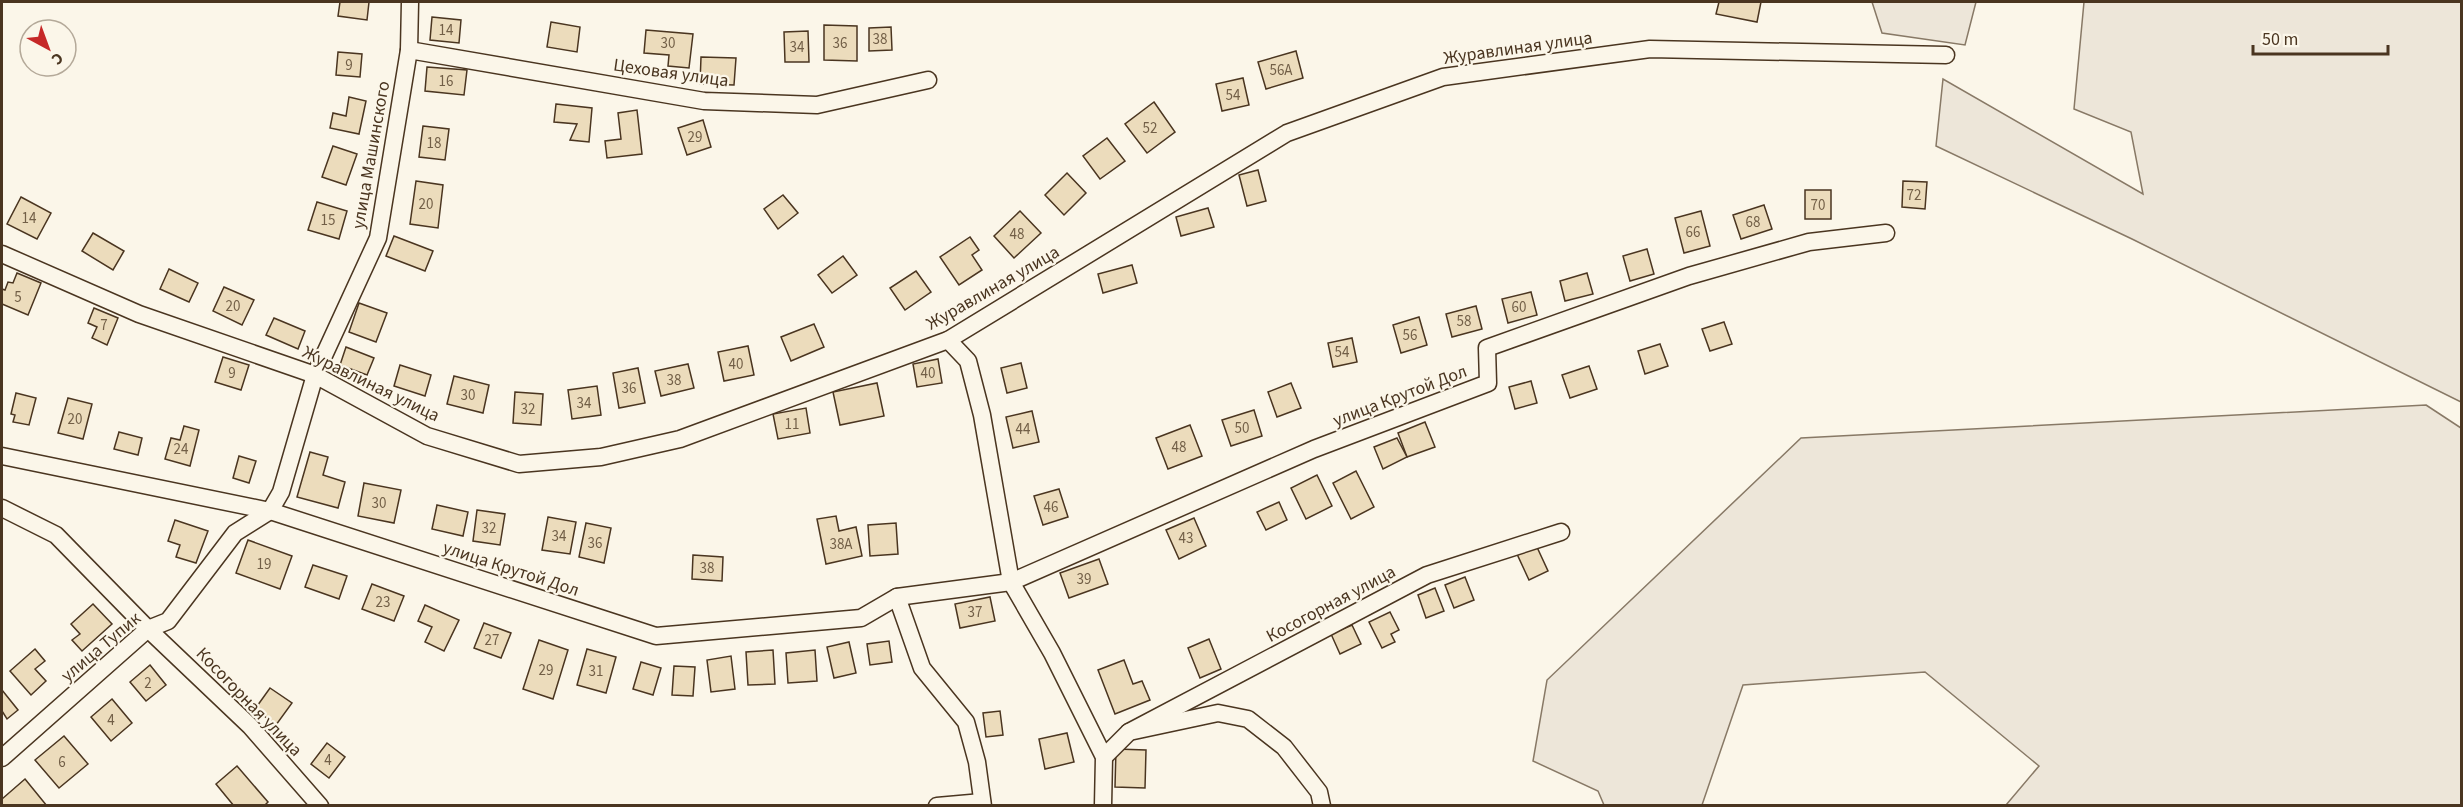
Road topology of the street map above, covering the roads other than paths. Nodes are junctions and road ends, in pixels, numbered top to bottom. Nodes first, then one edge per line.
1 (410, 2) edge
2 (409, 50) junction
3 (1946, 55) dead end
4 (928, 80) dead end
5 (1886, 232) dead end
6 (2, 254) edge
7 (948, 340) junction
8 (315, 375) junction
9 (2, 456) edge
10 (2, 508) edge
11 (270, 511) junction
12 (1561, 532) dead end
13 (1011, 582) junction
14 (897, 597) junction
15 (148, 629) junction
16 (1129, 732) junction
17 (1104, 757) junction
18 (2, 758) edge
19 (982, 804) edge
20 (320, 806) edge
21 (937, 806) edge
22 (1103, 806) edge
23 (1322, 806) edge

1 - 2 street, улица Машинского
2 - 4 street, Цеховая улица
2 - 8 street, улица Машинского
3 - 7 street, Журавлиная улица
5 - 13 street, улица Крутой Дол
6 - 8 street, Журавлиная улица
7 - 8 street, Журавлиная улица
7 - 13 street
8 - 11 street, улица Машинского
9 - 11 street, улица Крутой Дол
10 - 15 street, Косогорная улица
11 - 14 street, улица Крутой Дол
11 - 15 street, улица Тупик
12 - 16 street, Косогорная улица
13 - 14 street, улица Крутой Дол
13 - 17 street
14 - 19 street
15 - 18 street, улица Тупик
15 - 20 street, Косогорная улица
16 - 17 street, Косогорная улица
16 - 23 street
17 - 22 street
19 - 21 street

